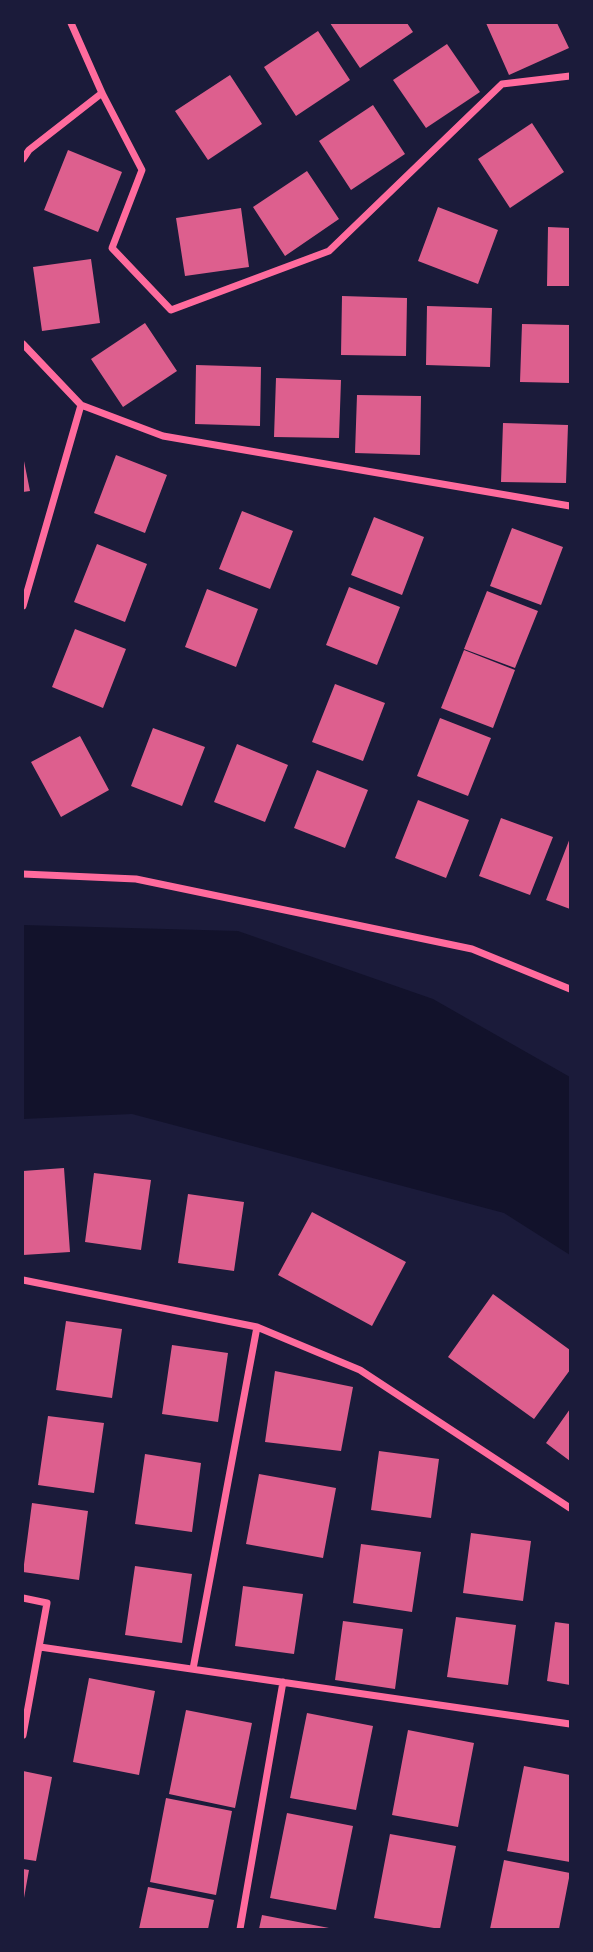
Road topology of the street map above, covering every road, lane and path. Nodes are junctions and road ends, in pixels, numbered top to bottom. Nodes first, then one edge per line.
1 (71, 23) edge
2 (570, 76) edge
3 (102, 93) junction
4 (23, 159) edge
5 (23, 344) edge
6 (81, 405) junction
7 (570, 506) edge
8 (23, 607) edge
9 (23, 874) edge
10 (570, 989) edge
11 (23, 1280) edge
12 (23, 1290) edge
13 (257, 1327) junction
14 (570, 1508) edge
15 (23, 1598) edge
16 (40, 1647) junction
17 (193, 1669) junction
18 (283, 1682) junction
19 (570, 1724) edge
20 (23, 1735) edge
21 (240, 1929) edge

1 - 3 street
2 - 3 street
3 - 4 street
5 - 6 street
6 - 7 street
6 - 8 street
9 - 10 street
11 - 12 street
11 - 13 street
13 - 14 street
13 - 17 street
15 - 16 street
16 - 17 street
16 - 20 street
17 - 18 street
18 - 19 street
18 - 21 street

